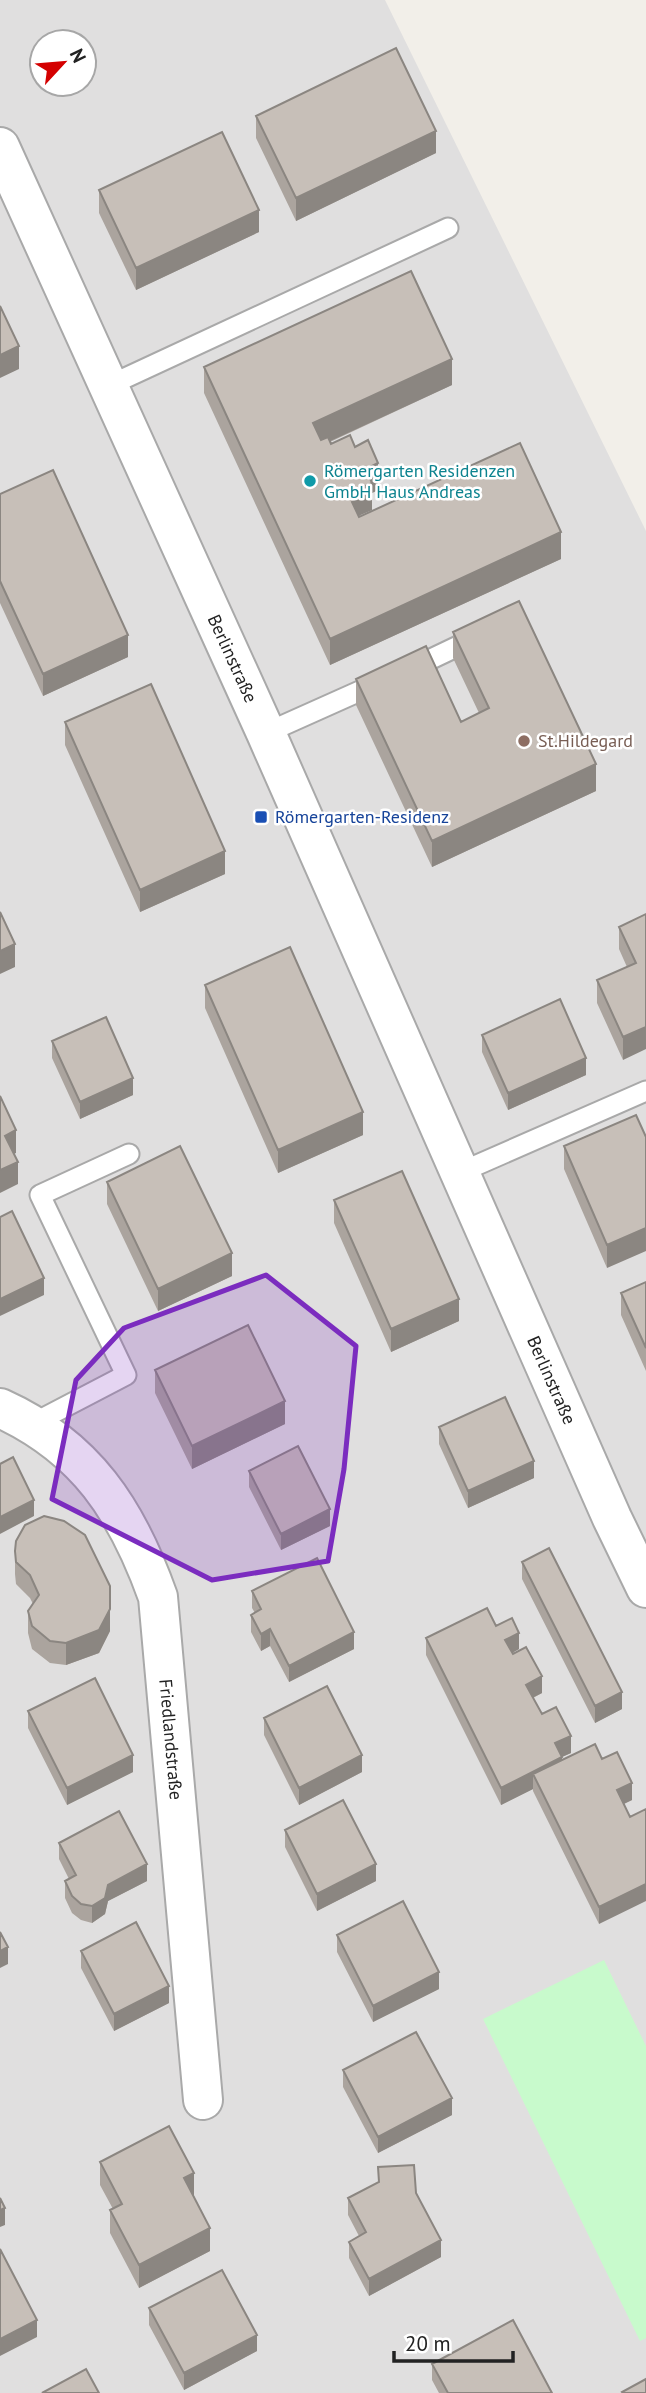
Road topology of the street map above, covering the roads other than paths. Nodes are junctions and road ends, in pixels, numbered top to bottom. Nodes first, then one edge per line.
1 (0, 147) edge
2 (448, 228) dead end
3 (108, 386) junction
4 (489, 632) edge
5 (266, 733) junction
6 (646, 1091) edge
7 (128, 1154) dead end
8 (461, 1172) junction
9 (17, 1416) edge
10 (646, 1588) edge
11 (203, 2100) dead end

1 - 3 street, Berlinstraße
2 - 3 lane
3 - 5 street, Berlinstraße
4 - 5 lane
5 - 8 street, Berlinstraße
6 - 8 lane
7 - 9 lane, Friedlandstraße
8 - 10 street, Berlinstraße
9 - 11 street, Friedlandstraße

